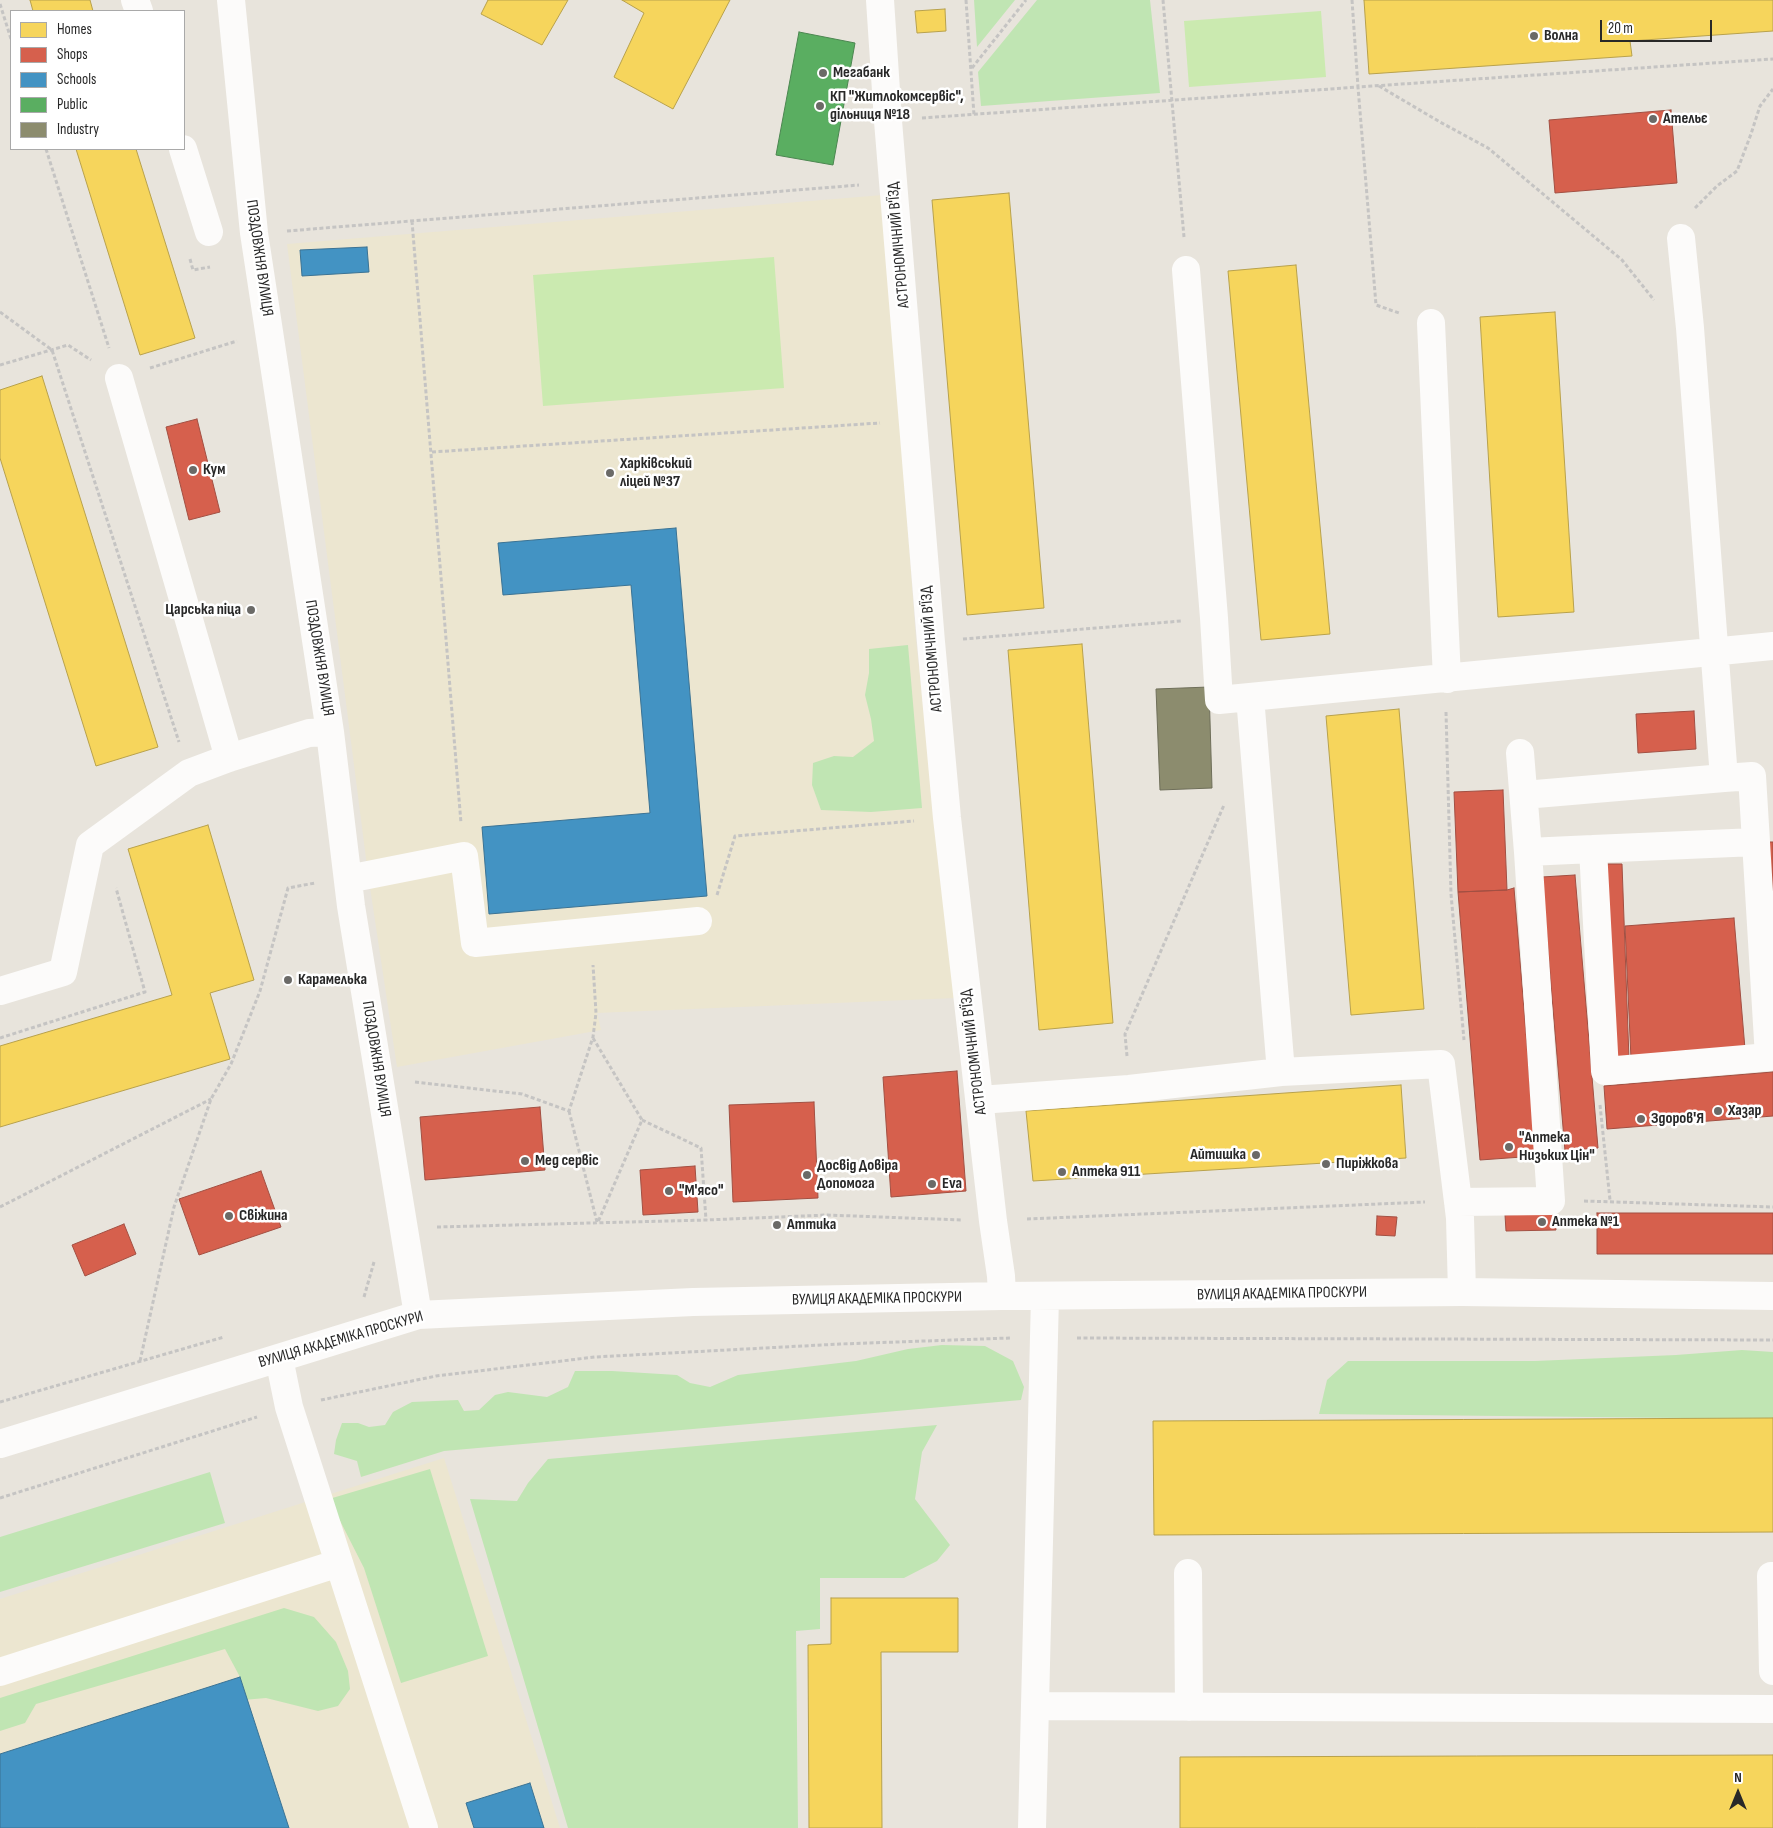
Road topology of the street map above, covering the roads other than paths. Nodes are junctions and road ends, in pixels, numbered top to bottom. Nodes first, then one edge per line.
1 (231, 0) edge
2 (880, 0) edge
3 (183, 150) edge
4 (209, 232) dead end
5 (1681, 238) road end
6 (1186, 270) road end
7 (1431, 323) road end
8 (119, 378) road end
9 (1773, 646) edge
10 (1714, 652) junction
11 (1447, 679) junction
12 (1250, 697) junction
13 (330, 732) junction
14 (1520, 753) dead end
15 (229, 758) junction
16 (1724, 778) junction
17 (1524, 795) junction
18 (1756, 842) junction
19 (1593, 848) junction
20 (1528, 852) junction
21 (348, 879) junction
22 (698, 921) road end
23 (0, 991) edge
24 (1281, 1072) junction
25 (980, 1100) junction
26 (1458, 1202) junction
27 (1462, 1292) junction
28 (1002, 1296) junction
29 (1045, 1296) junction
30 (1773, 1296) edge
31 (418, 1315) junction
32 (279, 1358) junction
33 (0, 1444) edge
34 (339, 1563) junction
35 (1188, 1573) dead end
36 (1771, 1576) dead end
37 (0, 1672) edge
38 (1773, 1672) edge
39 (1035, 1706) junction
40 (1190, 1707) junction
41 (1773, 1709) edge
42 (424, 1828) edge
43 (1032, 1828) edge

1 - 13 street, ПОЗДОВЖНЯ ВУЛИЦЯ
2 - 25 street, АСТРОНОМІЧНИЙ В'ЇЗД
3 - 4 street
5 - 10 street
6 - 12 street
7 - 11 street
8 - 15 street
9 - 10 street
10 - 11 street
10 - 16 street
11 - 12 street
12 - 24 street
13 - 15 street
13 - 21 street, ПОЗДОВЖНЯ ВУЛИЦЯ
14 - 17 street
15 - 23 street
16 - 17 street
16 - 18 street
17 - 20 street
18 - 19 street
18 - 19 street
19 - 20 street
20 - 26 street
21 - 22 street
21 - 31 street, ПОЗДОВЖНЯ ВУЛИЦЯ
24 - 25 street
24 - 26 street
25 - 28 street, АСТРОНОМІЧНИЙ В'ЇЗД
26 - 27 street
27 - 29 street, ВУЛИЦЯ АКАДЕМІКА ПРОСКУРИ
27 - 30 street, ВУЛИЦЯ АКАДЕМІКА ПРОСКУРИ
28 - 29 street, ВУЛИЦЯ АКАДЕМІКА ПРОСКУРИ
28 - 31 street, ВУЛИЦЯ АКАДЕМІКА ПРОСКУРИ
29 - 39 street
31 - 32 street, ВУЛИЦЯ АКАДЕМІКА ПРОСКУРИ
32 - 33 street, ВУЛИЦЯ АКАДЕМІКА ПРОСКУРИ
32 - 34 street
34 - 37 street
34 - 42 street
35 - 40 street
36 - 38 street
39 - 40 street
39 - 43 street
40 - 41 street

